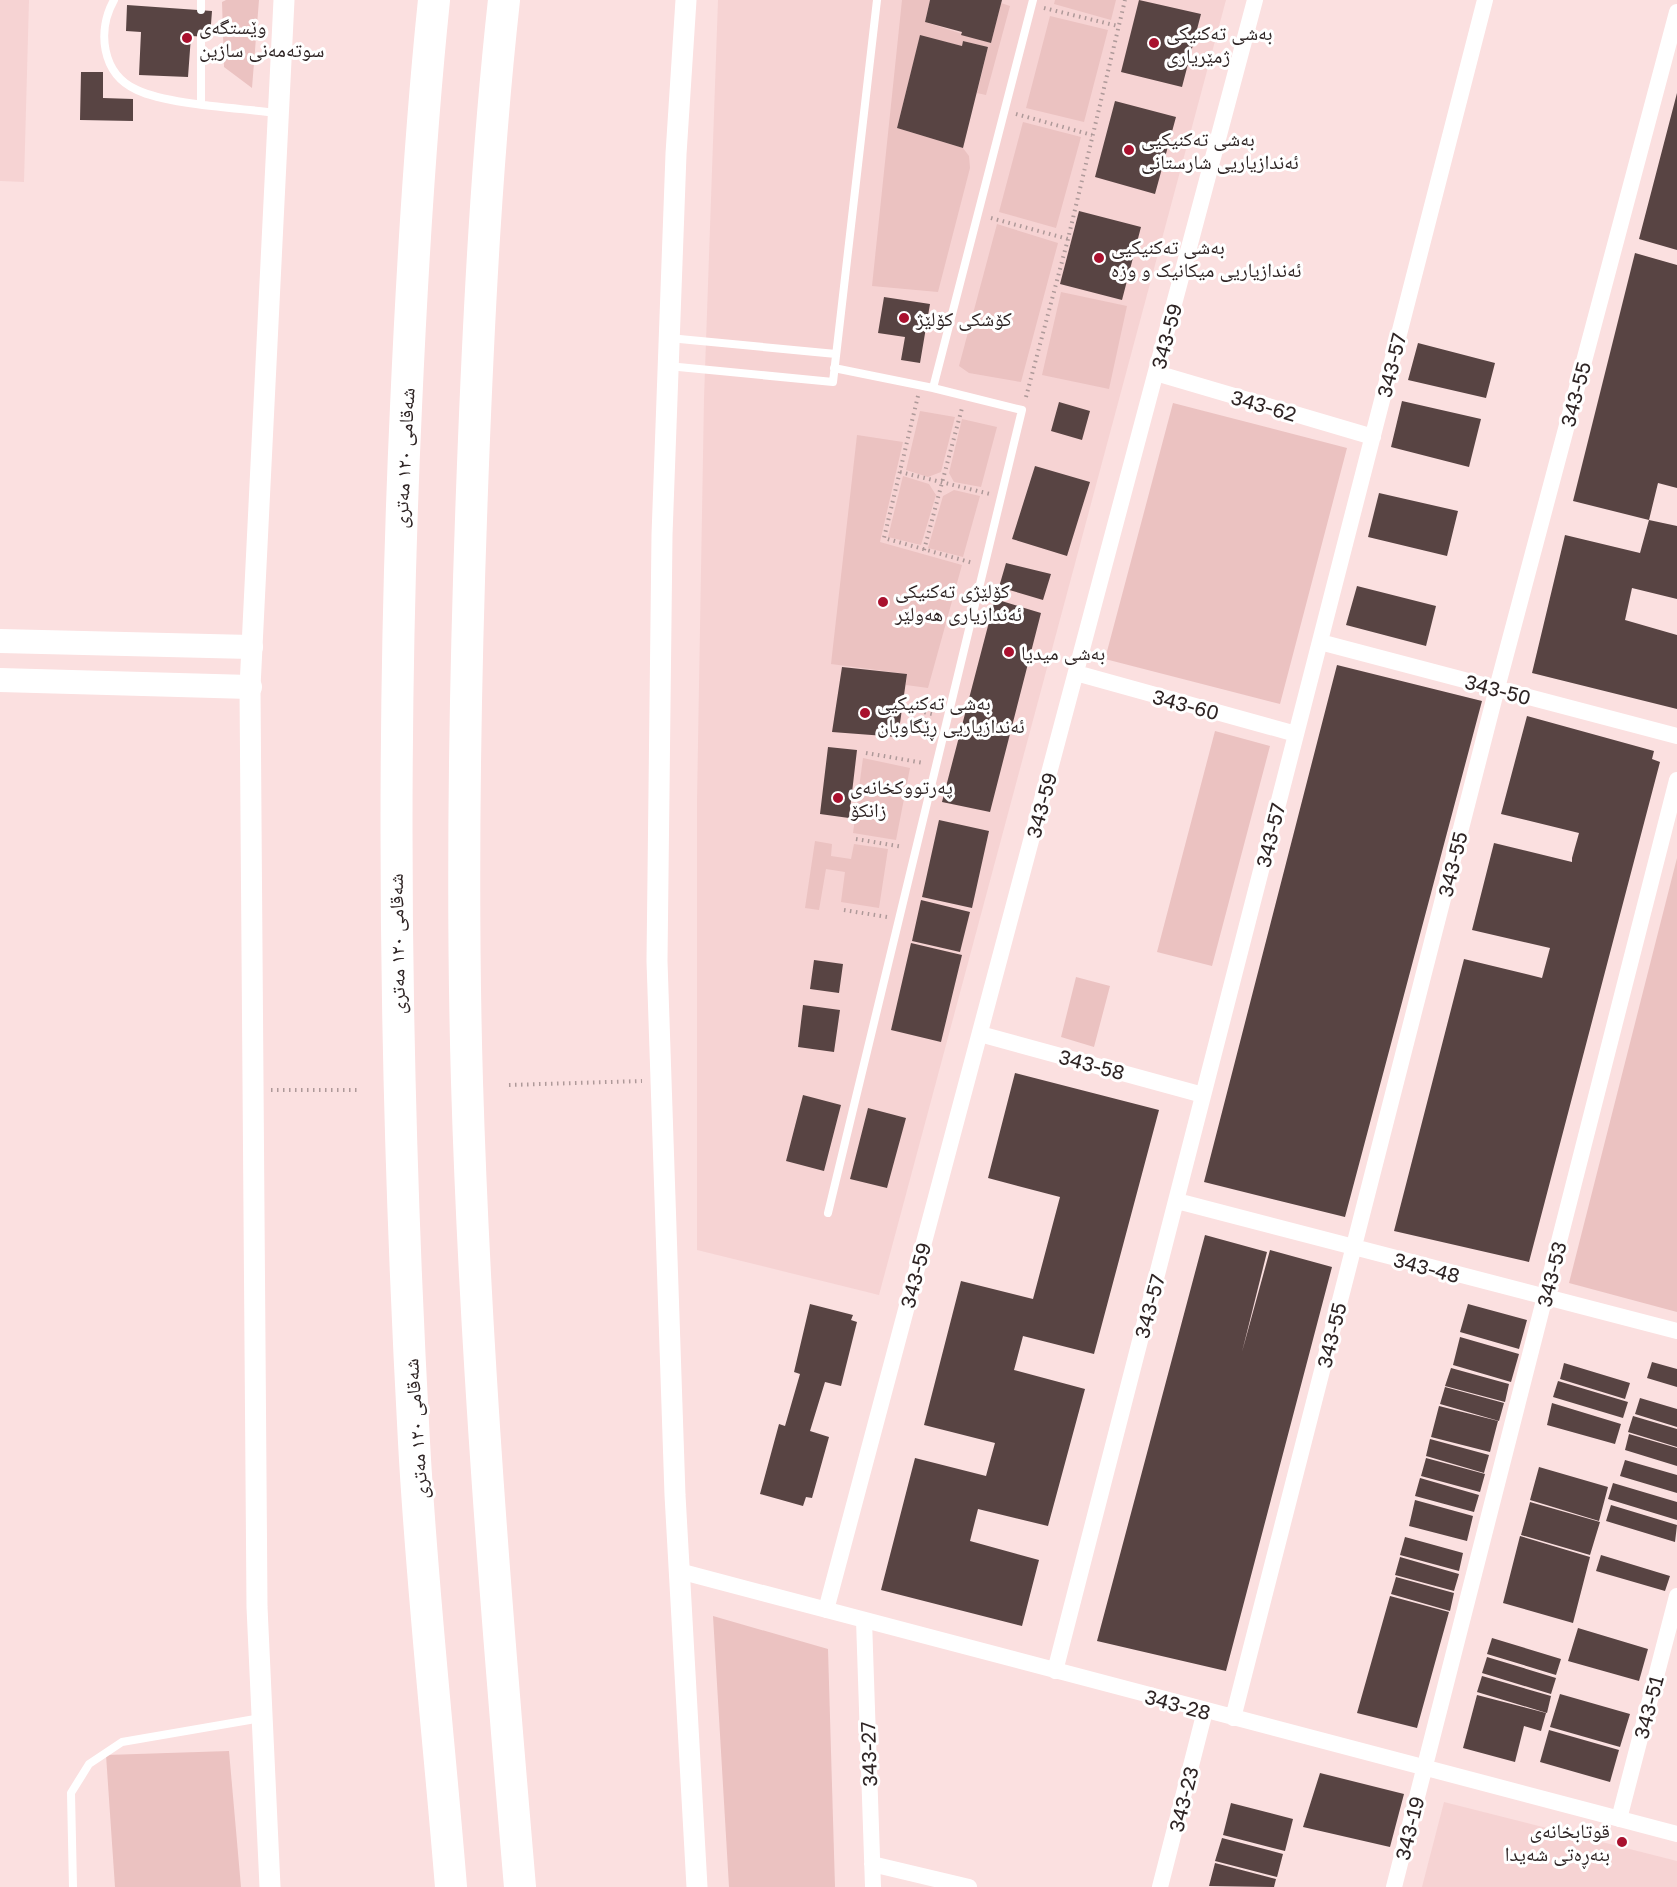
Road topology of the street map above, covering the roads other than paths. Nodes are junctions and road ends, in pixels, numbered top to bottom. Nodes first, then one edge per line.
1 (114, 0) edge
2 (201, 0) edge
3 (284, 0) edge
4 (435, 0) edge
5 (504, 0) edge
6 (686, 0) edge
7 (877, 0) edge
8 (1255, 0) edge
9 (1485, 0) edge
10 (1032, 3) edge
11 (201, 10) dead end
12 (1677, 12) edge
13 (201, 36) dead end
14 (201, 103) junction
15 (278, 113) junction
16 (669, 338) junction
17 (836, 354) junction
18 (668, 366) junction
19 (834, 368) junction
20 (1156, 373) junction
21 (933, 388) junction
22 (1373, 437) junction
23 (0, 641) edge
24 (1320, 642) junction
25 (251, 647) junction
26 (1076, 673) junction
27 (0, 680) edge
28 (250, 687) junction
29 (1497, 688) junction
30 (1296, 734) junction
31 (1677, 736) edge
32 (1677, 780) edge
33 (980, 1034) junction
34 (1203, 1095) junction
35 (1177, 1201) junction
36 (828, 1213) dead end
37 (1354, 1248) junction
38 (1545, 1299) junction
39 (1677, 1331) edge
40 (679, 1571) junction
41 (1677, 1596) edge
42 (826, 1610) junction
43 (864, 1620) junction
44 (1055, 1671) junction
45 (1205, 1711) junction
46 (262, 1718) junction
47 (1233, 1718) junction
48 (1423, 1768) junction
49 (1619, 1819) junction
50 (1677, 1834) edge
51 (872, 1864) junction
52 (73, 1887) edge
53 (270, 1887) edge
54 (451, 1887) edge
55 (520, 1887) edge
56 (697, 1887) edge
57 (873, 1887) edge
58 (969, 1887) edge
59 (1160, 1887) edge
60 (1394, 1887) edge

1 - 14 lane
2 - 11 lane
3 - 15 street
4 - 54 highway, شەقامی ١٢٠ مەتری
5 - 55 highway
6 - 16 street
7 - 17 lane
8 - 20 street, 343-59
9 - 22 street, 343-57
10 - 21 lane
12 - 29 street, 343-55
13 - 14 lane
14 - 15 lane
15 - 25 street
16 - 17 lane
16 - 18 street
17 - 19 lane
18 - 19 lane
18 - 40 street
19 - 21 lane
20 - 22 street, 343-62
20 - 26 street, 343-59
21 - 36 lane
22 - 24 street, 343-57
23 - 25 main road
24 - 29 street, 343-50
24 - 30 street, 343-57
25 - 28 street
26 - 30 street, 343-60
26 - 33 street, 343-59
27 - 28 main road
28 - 46 street
29 - 31 street, 343-50
29 - 37 street, 343-55
30 - 34 street, 343-57
32 - 38 street, 343-53
33 - 34 street, 343-58
33 - 42 street, 343-59
34 - 35 street, 343-57
35 - 37 street, 343-48
35 - 44 street, 343-57
37 - 38 street, 343-48
37 - 47 street, 343-55
38 - 39 street, 343-48
38 - 48 street, 343-53
40 - 42 street, 343-28
40 - 56 street
41 - 49 street, 343-51
42 - 43 street, 343-28
43 - 44 street, 343-28
43 - 51 street, 343-27
44 - 45 street, 343-28
45 - 47 street, 343-28
45 - 59 street, 343-23
46 - 52 lane
46 - 53 street
47 - 48 street, 343-28
48 - 49 street, 343-28
48 - 60 street, 343-19
49 - 50 street, 343-28
51 - 57 street, 343-27
51 - 58 street

